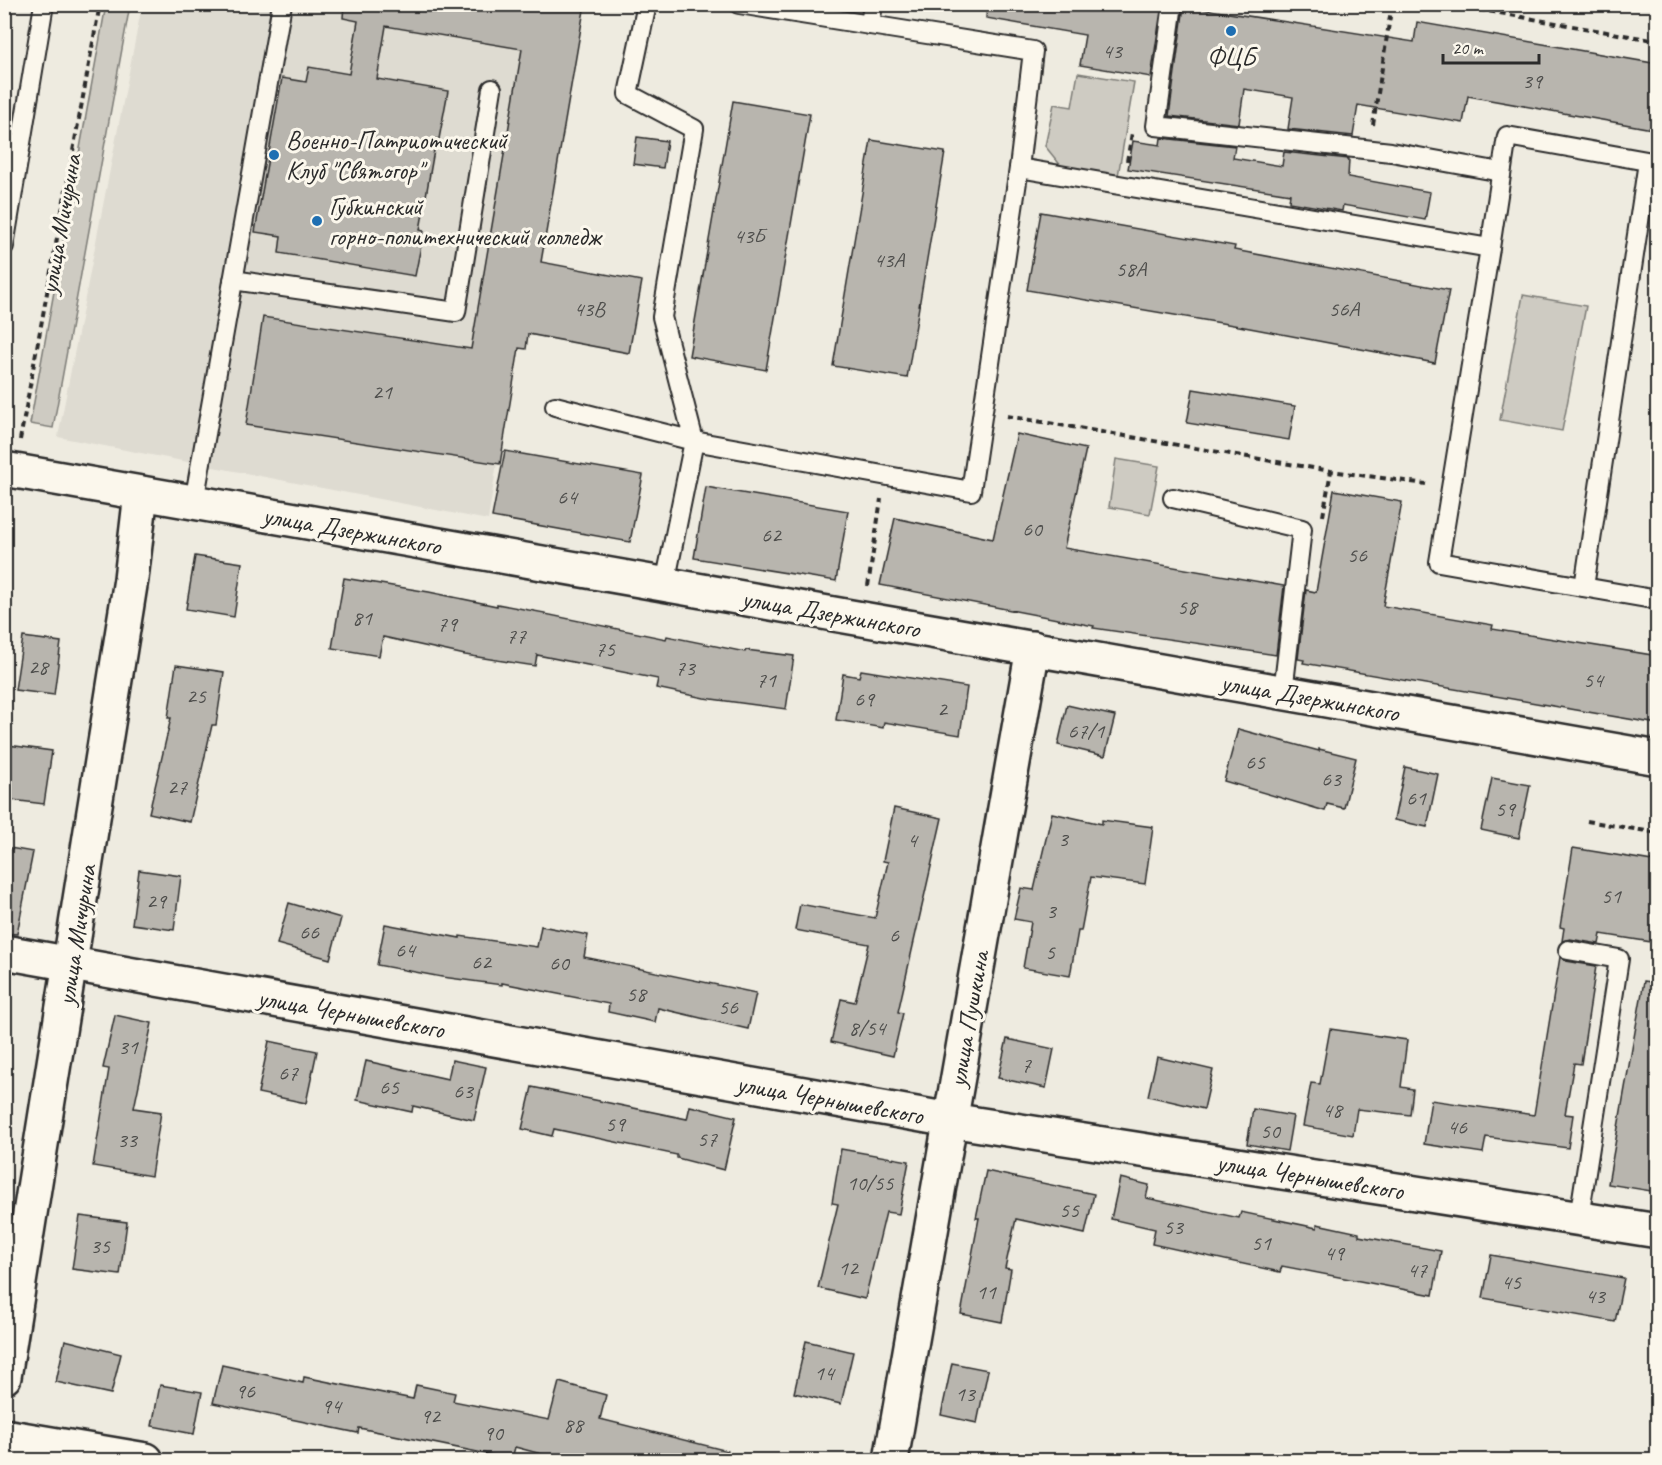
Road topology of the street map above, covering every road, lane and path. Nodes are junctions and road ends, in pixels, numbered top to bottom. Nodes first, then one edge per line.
1 (44, 4) edge
2 (100, 4) edge
3 (282, 4) edge
4 (647, 4) edge
5 (739, 4) edge
6 (873, 4) edge
7 (1173, 4) edge
8 (1392, 4) edge
9 (1448, 4) edge
10 (870, 25) junction
11 (1658, 41) edge
12 (492, 89) dead end
13 (1372, 129) dead end
14 (1653, 162) edge
15 (1019, 168) junction
16 (1501, 172) junction
17 (4, 246) edge
18 (1490, 248) junction
19 (233, 280) junction
20 (555, 406) dead end
21 (1003, 415) dead end
22 (694, 441) junction
23 (12, 456) edge
24 (1331, 471) junction
25 (1451, 488) junction
26 (882, 492) dead end
27 (141, 493) junction
28 (1173, 498) dead end
29 (194, 502) junction
30 (1323, 518) dead end
31 (665, 584) junction
32 (1584, 587) junction
33 (867, 594) dead end
34 (1658, 600) edge
35 (1033, 648) junction
36 (1283, 692) junction
37 (1658, 758) edge
38 (1587, 821) dead end
39 (1658, 833) edge
40 (1568, 950) dead end
41 (4, 952) edge
42 (72, 963) junction
43 (950, 1120) junction
44 (1579, 1218) junction
45 (1658, 1231) edge
46 (4, 1377) edge
47 (4, 1436) edge
48 (146, 1461) edge
49 (891, 1461) edge

1 - 17 lane
2 - 23 path, улица Мичурина
3 - 19 lane
4 - 22 lane
5 - 10 lane
6 - 10 lane
7 - 16 lane
8 - 13 path
9 - 11 path
10 - 15 lane
12 - 19 lane
14 - 16 lane
14 - 32 lane
15 - 18 lane
15 - 22 lane
16 - 18 lane
18 - 25 lane
19 - 29 lane
20 - 22 lane
21 - 24 path
22 - 31 lane
23 - 27 street, улица Дзержинского
24 - 25 path
24 - 30 path
25 - 32 lane
26 - 33 path
27 - 29 street, улица Дзержинского
27 - 42 street, улица Мичурина
28 - 36 lane
29 - 31 street, улица Дзержинского
31 - 35 street, улица Дзержинского
32 - 34 lane
35 - 36 street, улица Дзержинского
35 - 43 street, улица Пушкина
36 - 37 street, улица Дзержинского
38 - 39 path
40 - 44 lane
41 - 42 street, улица Чернышевского
42 - 43 street, улица Чернышевского
42 - 46 street, улица Мичурина
43 - 44 street, улица Чернышевского
43 - 49 street, улица Пушкина
44 - 45 street, улица Чернышевского
47 - 48 street

